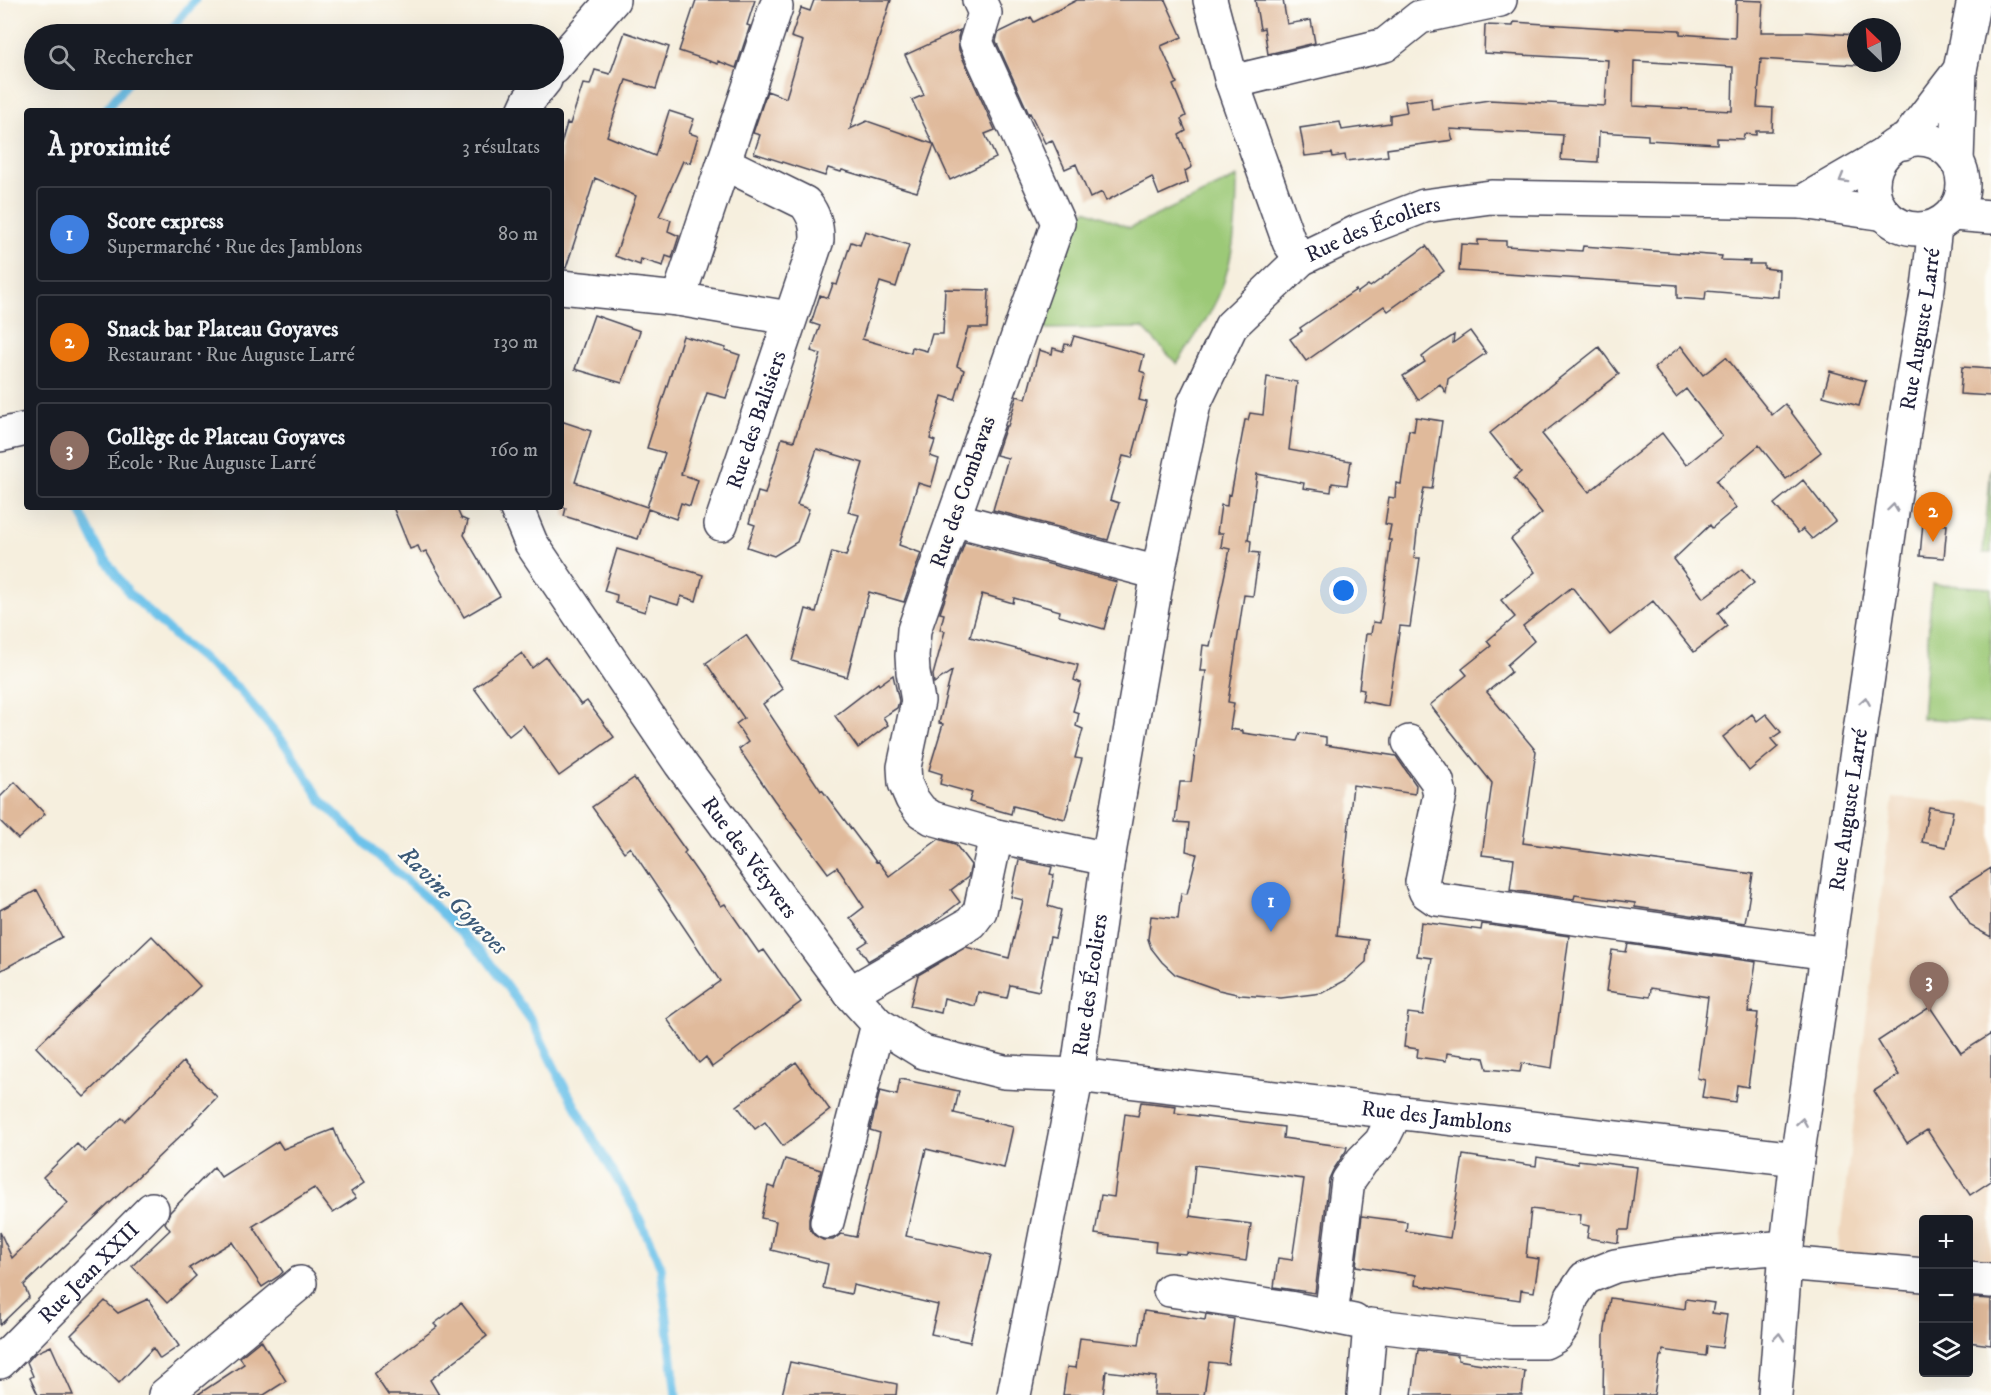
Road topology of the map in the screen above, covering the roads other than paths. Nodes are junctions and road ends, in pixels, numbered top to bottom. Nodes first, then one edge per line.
1 (613, 0) edge
2 (979, 0) edge
3 (1210, 0) edge
4 (1500, 0) edge
5 (1974, 0) edge
6 (776, 7) dead end
7 (564, 56) edge
8 (1960, 70) junction
9 (1232, 82) junction
10 (537, 90) edge
11 (525, 108) edge
12 (1894, 149) junction
13 (724, 163) junction
14 (1960, 170) junction
15 (1991, 197) edge
16 (1803, 202) junction
17 (1885, 214) junction
18 (1991, 217) edge
19 (1944, 220) junction
20 (1301, 259) junction
21 (564, 287) edge
22 (678, 299) junction
23 (789, 318) junction
24 (24, 430) edge
25 (0, 435) edge
26 (517, 510) edge
27 (953, 519) junction
28 (722, 524) dead end
29 (1158, 573) junction
30 (1409, 742) dead end
31 (996, 836) junction
32 (1108, 859) junction
33 (1828, 952) junction
34 (850, 993) junction
35 (878, 1024) junction
36 (1077, 1076) junction
37 (1396, 1112) junction
38 (1797, 1159) junction
39 (152, 1209) dead end
40 (826, 1222) dead end
41 (1786, 1255) junction
42 (1919, 1274) edge
43 (1973, 1279) edge
44 (1991, 1281) edge
45 (300, 1283) dead end
46 (1170, 1290) dead end
47 (1331, 1316) junction
48 (1370, 1325) junction
49 (0, 1362) edge
50 (165, 1395) edge
51 (1014, 1395) edge
52 (1364, 1395) edge
53 (1775, 1395) edge

1 - 7 street
2 - 27 street, Rue des Combavas
3 - 9 street
4 - 9 street
5 - 8 street
6 - 13 street
8 - 12 street
8 - 14 street
9 - 20 street
10 - 11 street
12 - 14 street
12 -> 16 street
12 - 17 street
13 - 22 street
13 - 23 street, Rue des Balisiers
14 - 15 street
14 - 19 street
16 - 17 street, Rue des Écoliers
16 - 20 street, Rue des Écoliers
17 - 19 street
18 - 19 street
33 -> 19 street, Rue Auguste Larré
20 - 29 street, Rue des Écoliers
21 - 22 street
22 - 23 street
23 - 28 street, Rue des Balisiers
24 - 25 street
26 - 34 street, Rue des Vétyvers
27 - 29 street
27 - 31 street, Rue des Combavas
29 - 32 street, Rue des Écoliers
30 - 33 street
31 - 32 street, Rue des Combavas
31 - 34 street
32 - 36 street, Rue des Écoliers
38 -> 33 street, Rue Auguste Larré
34 - 35 street, Rue des Vétyvers
35 - 36 street, Rue des Vétyvers
35 - 40 street
36 - 37 street, Rue des Jamblons
36 - 51 street, Rue des Écoliers
37 - 38 street, Rue des Jamblons
37 - 47 street
38 - 41 street, Rue Auguste Larré
39 - 49 street, Rue Jean XXII
41 - 42 street
41 - 48 street
53 -> 41 street, Rue Auguste Larré
43 - 44 street
45 - 50 street
46 - 47 street
47 - 48 street
48 - 52 street

